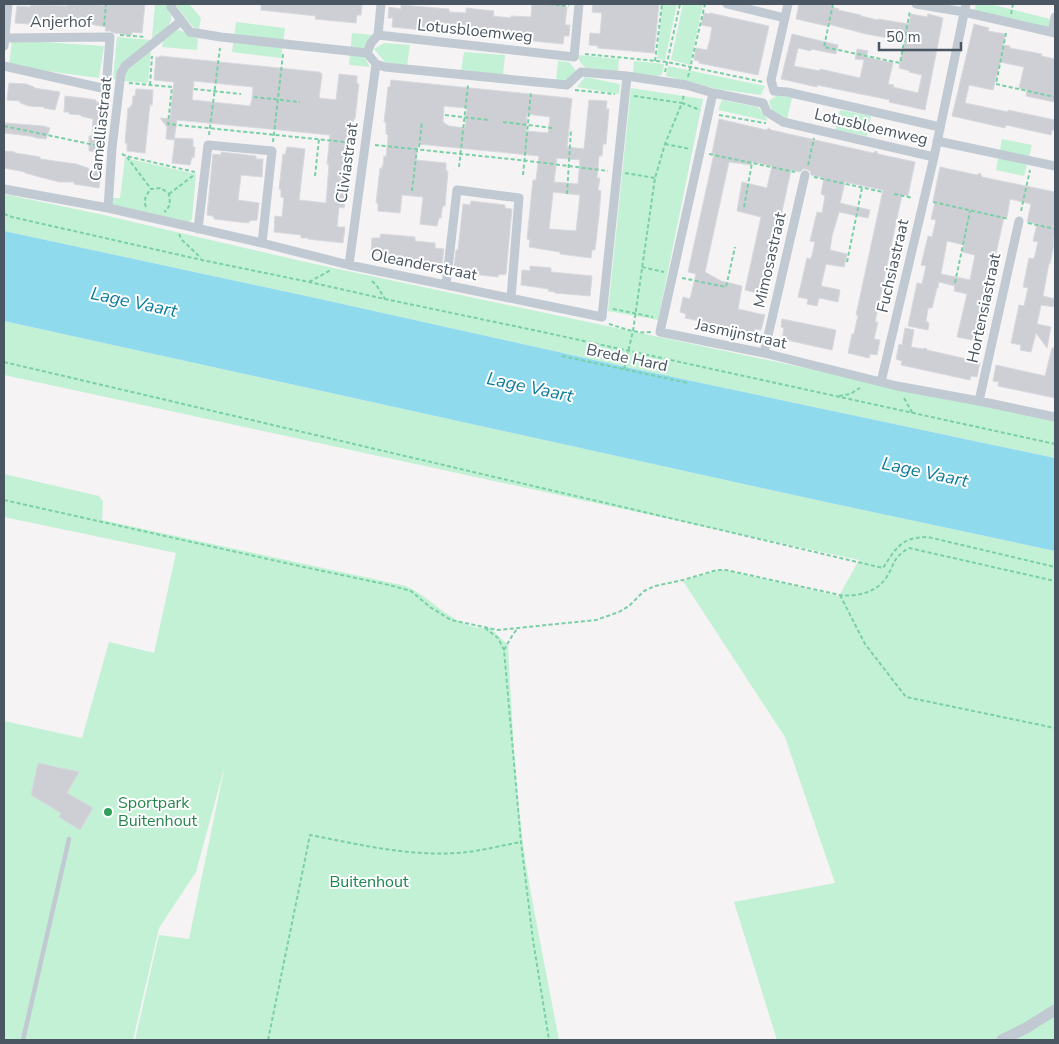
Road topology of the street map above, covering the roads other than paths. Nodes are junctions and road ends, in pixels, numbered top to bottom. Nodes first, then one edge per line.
1 (8, 4) edge
2 (172, 4) edge
3 (381, 4) edge
4 (727, 4) edge
5 (788, 4) edge
6 (916, 4) edge
7 (579, 6) edge
8 (965, 8) edge
9 (1055, 17) edge
10 (784, 18) junction
11 (181, 21) junction
12 (1054, 33) edge
13 (378, 35) junction
14 (4, 42) edge
15 (367, 53) junction
16 (574, 57) junction
17 (376, 64) junction
18 (4, 66) edge
19 (581, 72) junction
20 (627, 76) junction
21 (773, 87) junction
22 (713, 93) junction
23 (763, 103) junction
24 (940, 127) junction
25 (937, 141) junction
26 (934, 157) junction
27 (1055, 166) edge
28 (805, 175) road end
29 (4, 189) edge
30 (108, 208) junction
31 (1019, 221) road end
32 (198, 229) junction
33 (262, 243) junction
34 (346, 264) junction
35 (446, 285) junction
36 (510, 298) junction
37 (764, 353) junction
38 (881, 382) junction
39 (979, 401) junction
40 (1055, 417) edge
41 (69, 839) dead end
42 (1055, 1010) edge
43 (23, 1040) edge
44 (1002, 1040) edge

1 - 14 street
2 - 11 street
3 - 13 street
4 - 10 street
5 - 10 street
6 - 8 street
7 - 16 street
8 - 12 street
8 - 24 street
9 - 12 street
10 - 21 street
11 - 15 street
11 - 30 street, Camelliastraat
13 - 15 street
13 - 16 street, Lotusbloemweg
14 - 18 street, Anjerhof
15 - 17 street
16 - 19 street
17 - 19 street
17 - 34 street, Cliviastraat
19 - 20 street
20 - 22 street
20 - 36 street, Oleanderstraat
21 - 23 street
21 - 24 street, Lotusbloemweg
22 - 23 street
22 - 37 street, Jasmijnstraat
23 - 26 street, Lotusbloemweg
24 - 25 street, Lotusbloemweg
25 - 26 street, Lotusbloemweg
25 - 27 street, Lotusbloemweg
26 - 38 street, Fuchsiastraat
28 - 37 street, Mimosastraat
29 - 30 street, Oleanderstraat
30 - 32 street, Oleanderstraat
31 - 39 street, Hortensiastraat
32 - 33 street, Oleanderstraat
32 - 33 street
33 - 34 street, Oleanderstraat
34 - 35 street, Oleanderstraat
35 - 36 street, Oleanderstraat
35 - 36 street
37 - 38 street, Jasmijnstraat
38 - 39 street, Jasmijnstraat
39 - 40 street, Jasmijnstraat
41 - 43 lane
42 - 44 street

